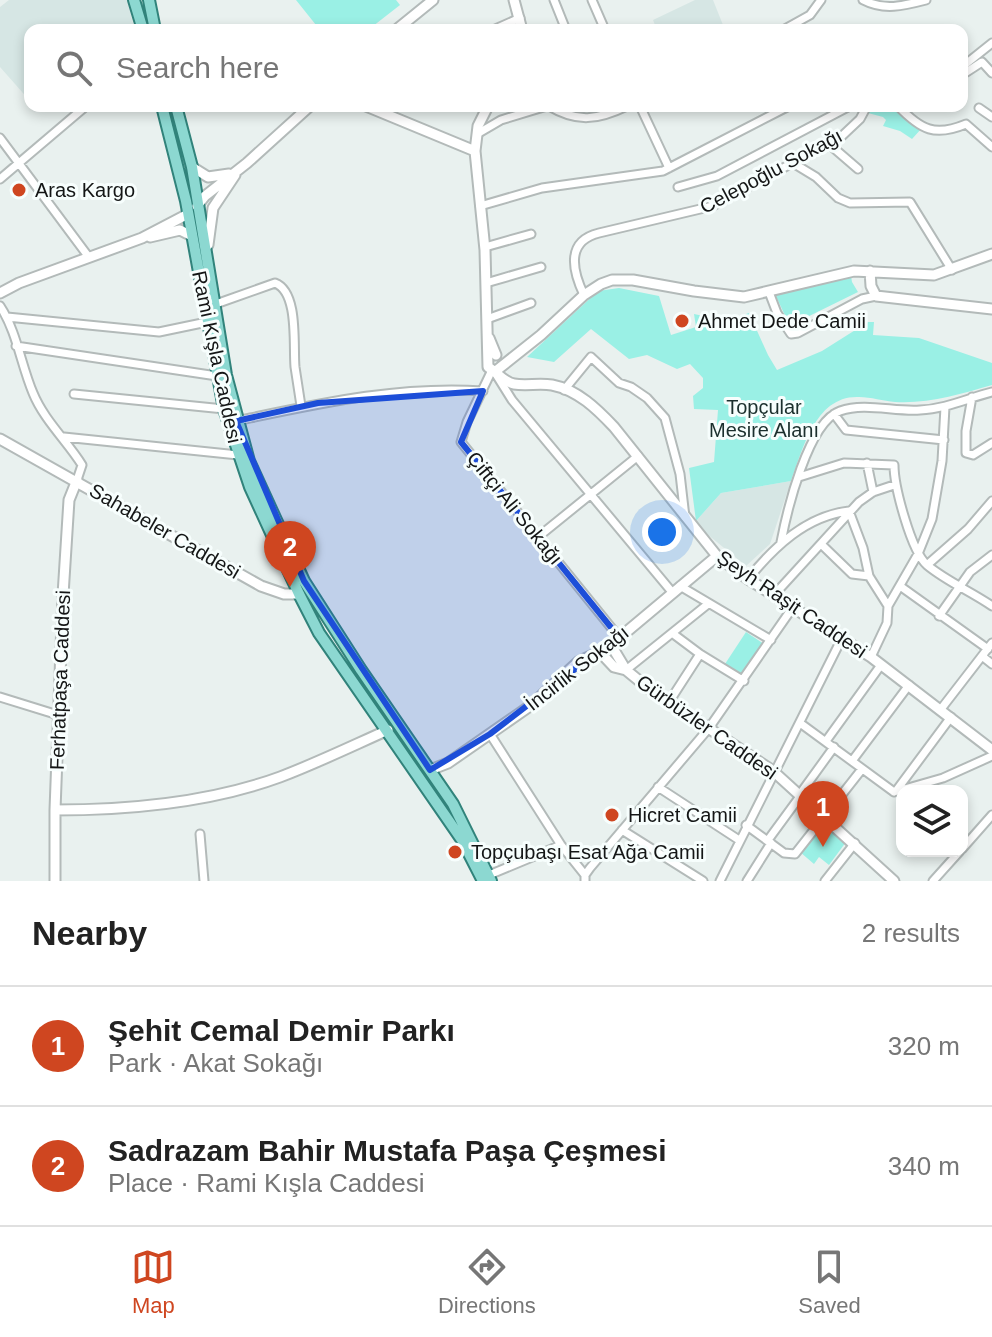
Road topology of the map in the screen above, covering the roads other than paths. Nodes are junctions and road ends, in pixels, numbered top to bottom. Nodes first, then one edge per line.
1 (134, 0) edge
2 (149, 0) edge
3 (433, 0) edge
4 (514, 0) edge
5 (554, 0) edge
6 (592, 0) edge
7 (820, 0) edge
8 (863, 0) edge
9 (926, 0) edge
10 (914, 1) edge
11 (520, 18) junction
12 (141, 24) edge
13 (154, 24) edge
14 (403, 24) edge
15 (506, 24) edge
16 (521, 24) edge
17 (564, 24) edge
18 (602, 24) edge
19 (794, 24) edge
20 (992, 43) edge
21 (968, 62) edge
22 (968, 70) edge
23 (991, 70) edge
24 (979, 108) dead end
25 (79, 112) edge
26 (163, 112) edge
27 (178, 112) edge
28 (303, 112) edge
29 (394, 112) edge
30 (486, 112) edge
31 (528, 112) edge
32 (560, 112) edge
33 (597, 112) edge
34 (613, 112) edge
35 (643, 112) edge
36 (777, 112) edge
37 (838, 112) edge
38 (864, 112) edge
39 (906, 112) edge
40 (992, 117) edge
41 (599, 118) junction
42 (477, 134) junction
43 (0, 138) edge
44 (829, 144) junction
45 (992, 147) edge
46 (475, 151) junction
47 (20, 162) junction
48 (793, 163) junction
49 (192, 167) junction
50 (669, 168) junction
51 (858, 169) dead end
52 (236, 172) junction
53 (0, 179) edge
54 (678, 187) dead end
55 (197, 206) junction
56 (480, 206) junction
57 (188, 214) junction
58 (531, 234) dead end
59 (192, 236) junction
60 (142, 238) junction
61 (485, 247) junction
62 (992, 254) edge
63 (88, 256) junction
64 (541, 267) dead end
65 (207, 268) junction
66 (952, 270) junction
67 (870, 271) junction
68 (486, 283) junction
69 (769, 292) junction
70 (0, 293) edge
71 (584, 295) junction
72 (876, 296) junction
73 (531, 303) dead end
74 (213, 305) junction
75 (0, 306) edge
76 (992, 309) edge
77 (7, 317) junction
78 (487, 319) junction
79 (207, 322) junction
80 (16, 346) junction
81 (517, 352) junction
82 (494, 356) junction
83 (496, 369) junction
84 (217, 376) junction
85 (564, 390) junction
86 (483, 391) junction
87 (992, 392) edge
88 (74, 394) dead end
89 (972, 397) junction
90 (301, 406) junction
91 (945, 407) junction
92 (224, 409) junction
93 (834, 414) junction
94 (236, 421) junction
95 (64, 437) junction
96 (0, 439) edge
97 (944, 440) junction
98 (992, 443) edge
99 (238, 455) junction
100 (638, 456) junction
101 (867, 463) junction
102 (799, 477) junction
103 (77, 480) junction
104 (894, 485) junction
105 (873, 492) junction
106 (593, 494) junction
107 (992, 501) edge
108 (849, 511) junction
109 (685, 517) junction
110 (538, 537) junction
111 (781, 542) junction
112 (821, 544) junction
113 (918, 554) junction
114 (992, 555) edge
115 (717, 556) junction
116 (927, 565) junction
117 (869, 576) junction
118 (748, 579) junction
119 (304, 581) junction
120 (961, 585) junction
121 (900, 586) junction
122 (676, 589) junction
123 (299, 594) junction
124 (774, 595) junction
125 (708, 604) junction
126 (888, 606) junction
127 (992, 606) edge
128 (793, 607) junction
129 (939, 616) junction
130 (672, 633) junction
131 (618, 636) junction
132 (842, 638) junction
133 (771, 640) junction
134 (611, 645) junction
135 (990, 646) edge
136 (600, 652) junction
137 (700, 654) junction
138 (982, 656) junction
139 (871, 657) junction
140 (992, 664) edge
141 (881, 665) junction
142 (626, 670) junction
143 (744, 681) junction
144 (909, 685) junction
145 (372, 686) junction
146 (361, 694) junction
147 (0, 697) edge
148 (669, 702) junction
149 (941, 709) junction
150 (58, 715) junction
151 (951, 717) junction
152 (800, 723) junction
153 (709, 728) junction
154 (388, 730) junction
155 (490, 734) junction
156 (826, 741) junction
157 (834, 747) junction
158 (992, 753) edge
159 (852, 761) junction
160 (862, 769) junction
161 (414, 770) junction
162 (430, 770) junction
163 (773, 771) junction
164 (658, 787) junction
165 (894, 792) junction
166 (800, 794) junction
167 (55, 810) junction
168 (992, 815) edge
169 (825, 816) junction
170 (746, 825) junction
171 (622, 830) junction
172 (200, 834) dead end
173 (739, 840) junction
174 (769, 842) junction
175 (968, 842) edge
176 (855, 843) junction
177 (561, 845) junction
178 (955, 857) edge
179 (585, 878) edge
180 (488, 879) edge
181 (55, 881) edge
182 (204, 881) edge
183 (703, 881) edge
184 (720, 881) edge
185 (747, 881) edge
186 (825, 881) edge
187 (894, 881) edge
188 (933, 881) edge

1 - 12 main road
2 - 13 main road
3 - 14 street
4 - 11 street
5 - 17 street
6 - 18 street
7 - 19 street
8 - 10 street
9 - 10 street
11 - 15 street
11 - 16 street
20 - 21 street
22 - 23 street
24 - 40 street
25 - 47 street
26 - 57 main road, Rami Kışla Caddesi
27 - 49 main road, Rami Kışla Caddesi
28 - 52 street
29 - 46 street
30 - 42 street
31 - 42 street
32 - 41 street
33 - 41 street
34 - 41 street
35 - 50 street
36 - 50 street
37 - 54 street
38 - 44 street, Celepoğlu Sokağı
39 - 45 street
42 - 46 street
43 - 47 street
44 - 48 street, Celepoğlu Sokağı
44 - 51 street
46 - 56 street
47 - 53 street
47 - 63 street
48 - 66 street
48 - 71 street, Celepoğlu Sokağı
49 - 52 street
49 - 55 main road, Rami Kışla Caddesi
50 - 56 street
52 - 55 street
52 - 65 street
55 - 57 main road
55 - 65 main road, Rami Kışla Caddesi
56 - 61 street
57 - 59 main road, Rami Kışla Caddesi
57 - 60 street
58 - 61 street
59 - 60 street
59 - 79 main road, Rami Kışla Caddesi
60 - 63 street
61 - 68 street
62 - 66 street
63 - 70 street
64 - 68 street
65 - 74 main road, Rami Kışla Caddesi
66 - 67 street
67 - 69 street
67 - 72 street
68 - 78 street
69 - 71 street
69 - 72 street
71 - 81 street
72 - 76 street
73 - 78 street
74 - 90 street
74 - 94 main road, Rami Kışla Caddesi
75 - 77 street
77 - 79 street
77 - 80 street
78 - 82 street
79 - 84 main road, Rami Kışla Caddesi
80 - 84 street
80 - 95 street
81 - 82 street
81 - 83 street
82 - 83 street
83 - 85 street, Şeyh Raşit Caddesi
83 - 86 street, Çiftçi Ali Sokağı
83 - 106 street
84 - 92 main road, Rami Kışla Caddesi
85 - 100 street, Şeyh Raşit Caddesi
85 - 109 street
86 - 90 street
86 - 110 street, Çiftçi Ali Sokağı
87 - 89 street
88 - 92 street
89 - 91 street
89 - 98 street
90 - 94 street
91 - 93 street
91 - 97 street
92 - 99 main road, Rami Kışla Caddesi
93 - 97 street
93 - 102 street
94 - 119 main road, Rami Kışla Caddesi
95 - 99 street
95 - 103 street
96 - 103 street, Sahabeler Caddesi
97 - 113 street
99 - 123 main road, Rami Kışla Caddesi
100 - 106 street
100 - 109 street, Şeyh Raşit Caddesi
101 - 102 street
101 - 104 street
101 - 105 street
102 - 111 street
103 - 123 street, Sahabeler Caddesi
103 - 150 street, Ferhatpaşa Caddesi
104 - 105 street
104 - 113 street
105 - 108 street
106 - 110 street
106 - 122 street
107 - 116 street
108 - 111 street
108 - 112 street
108 - 117 street
109 - 115 street, Şeyh Raşit Caddesi
110 - 131 street, Çiftçi Ali Sokağı
111 - 118 street
112 - 117 street
112 - 124 street
113 - 116 street
113 - 121 street
114 - 120 street
115 - 118 street, Şeyh Raşit Caddesi
115 - 122 street, İncirlik Sokağı
116 - 120 street
117 - 126 street
118 - 124 street, Şeyh Raşit Caddesi
119 - 123 main road
119 - 145 main road, Rami Kışla Caddesi
120 - 127 street
120 - 129 street
121 - 126 street
121 - 129 street
122 - 125 street
122 - 131 street, İncirlik Sokağı
123 - 146 main road, Rami Kışla Caddesi
124 - 128 street, Şeyh Raşit Caddesi
125 - 130 street
125 - 133 street
126 - 139 street
128 - 132 street, Şeyh Raşit Caddesi
128 - 133 street
129 - 135 street
130 - 137 street
130 - 142 street
131 - 134 street, İncirlik Sokağı
132 - 139 street, Şeyh Raşit Caddesi
132 - 152 street
133 - 143 street
134 - 136 street, İncirlik Sokağı
134 - 142 street
135 - 138 street
136 - 142 street, Gürbüzler Caddesi
136 - 155 street, İncirlik Sokağı
137 - 143 street
137 - 148 street
138 - 140 street
138 - 149 street
139 - 141 street, Şeyh Raşit Caddesi
141 - 144 street, Şeyh Raşit Caddesi
141 - 156 street
142 - 148 street, Gürbüzler Caddesi
143 - 153 street
144 - 149 street, Şeyh Raşit Caddesi
144 - 159 street
145 - 146 main road
145 - 162 main road, Rami Kışla Caddesi
146 - 154 main road, Rami Kışla Caddesi
147 - 150 street
148 - 153 street, Gürbüzler Caddesi
149 - 151 street, Şeyh Raşit Caddesi
150 - 167 street, Ferhatpaşa Caddesi
151 - 158 street, Şeyh Raşit Caddesi
151 - 165 street
152 - 156 street
152 - 163 street
153 - 163 street, Gürbüzler Caddesi
153 - 164 street
154 - 161 main road, Rami Kışla Caddesi
154 - 167 street
155 - 162 street, İncirlik Sokağı
155 - 177 street
156 - 157 street
157 - 159 street
157 - 166 street
158 - 165 street
159 - 160 street
160 - 165 street
160 - 169 street
161 - 162 main road
161 - 180 main road, Rami Kışla Caddesi
162 - 180 main road, Rami Kışla Caddesi
163 - 166 street, Gürbüzler Caddesi
163 - 170 street
164 - 171 street
164 - 173 street
166 - 169 street, Gürbüzler Caddesi
166 - 174 street
167 - 181 street, Ferhatpaşa Caddesi
168 - 175 street
169 - 174 street
169 - 176 street, Gürbüzler Caddesi
170 - 173 street
170 - 174 street
171 - 179 street
171 - 183 street
172 - 182 street
173 - 184 street
174 - 185 street
176 - 186 street
176 - 187 street, Gürbüzler Caddesi
177 - 179 street
177 - 180 street
178 - 188 street

